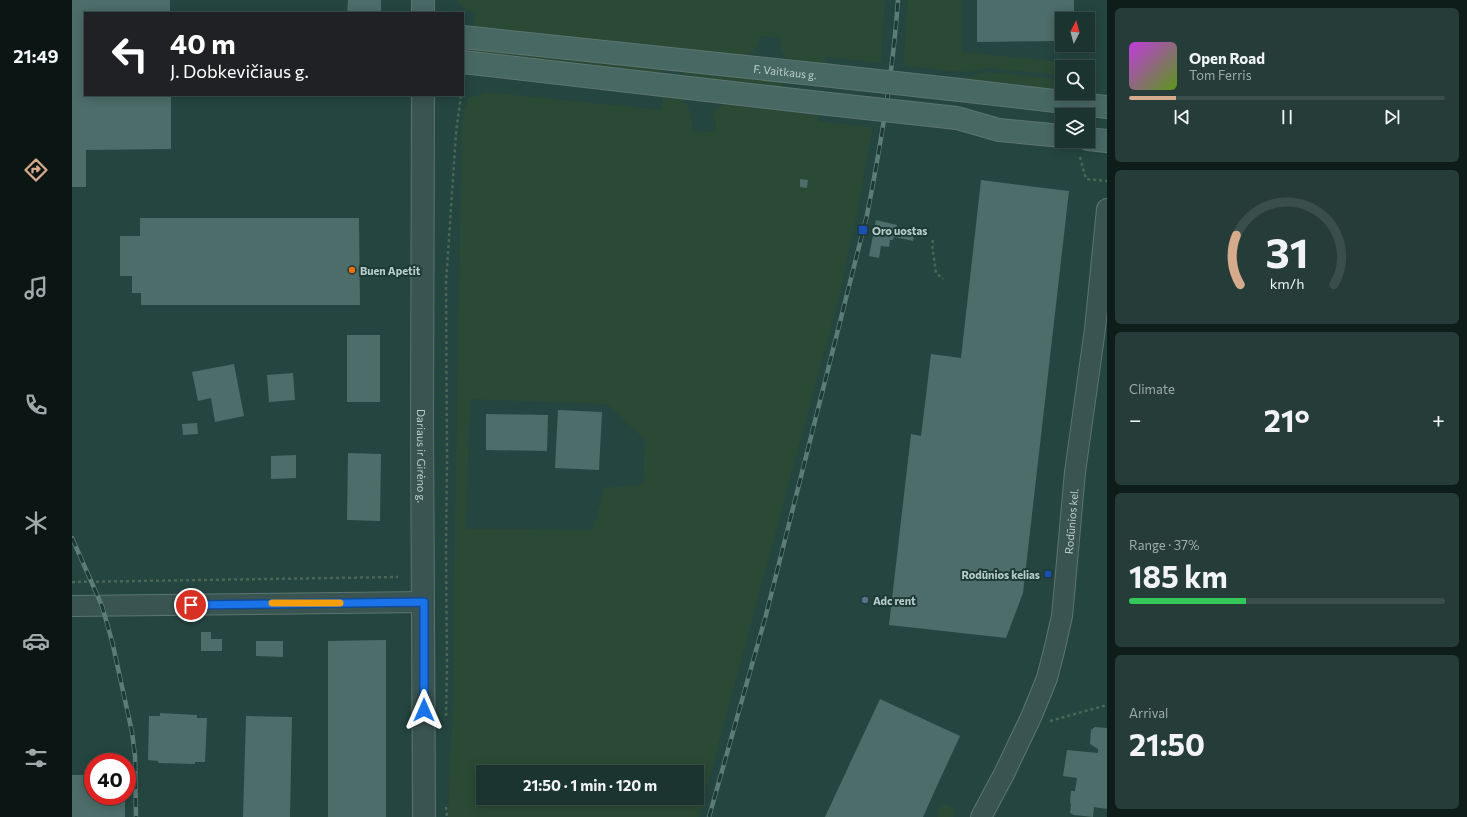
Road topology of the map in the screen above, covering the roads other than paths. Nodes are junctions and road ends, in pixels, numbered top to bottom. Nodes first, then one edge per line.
1 (423, 0) edge
2 (423, 12) edge
3 (464, 37) edge
4 (464, 62) edge
5 (423, 96) edge
6 (1107, 107) edge
7 (1055, 135) edge
8 (1107, 141) edge
9 (1095, 144) edge
10 (1107, 209) edge
11 (424, 602) junction
12 (72, 606) edge
13 (424, 817) edge
14 (981, 817) edge

1 - 2 main road
3 - 6 main road, F. Vaitkaus g., bridge
4 - 7 main road, bridge
5 - 11 street, Dariaus ir Girėno g.
8 - 9 main road
10 - 14 street, Rodūnios kel.
11 - 12 street
11 - 13 street, Dariaus ir Girėno g.

